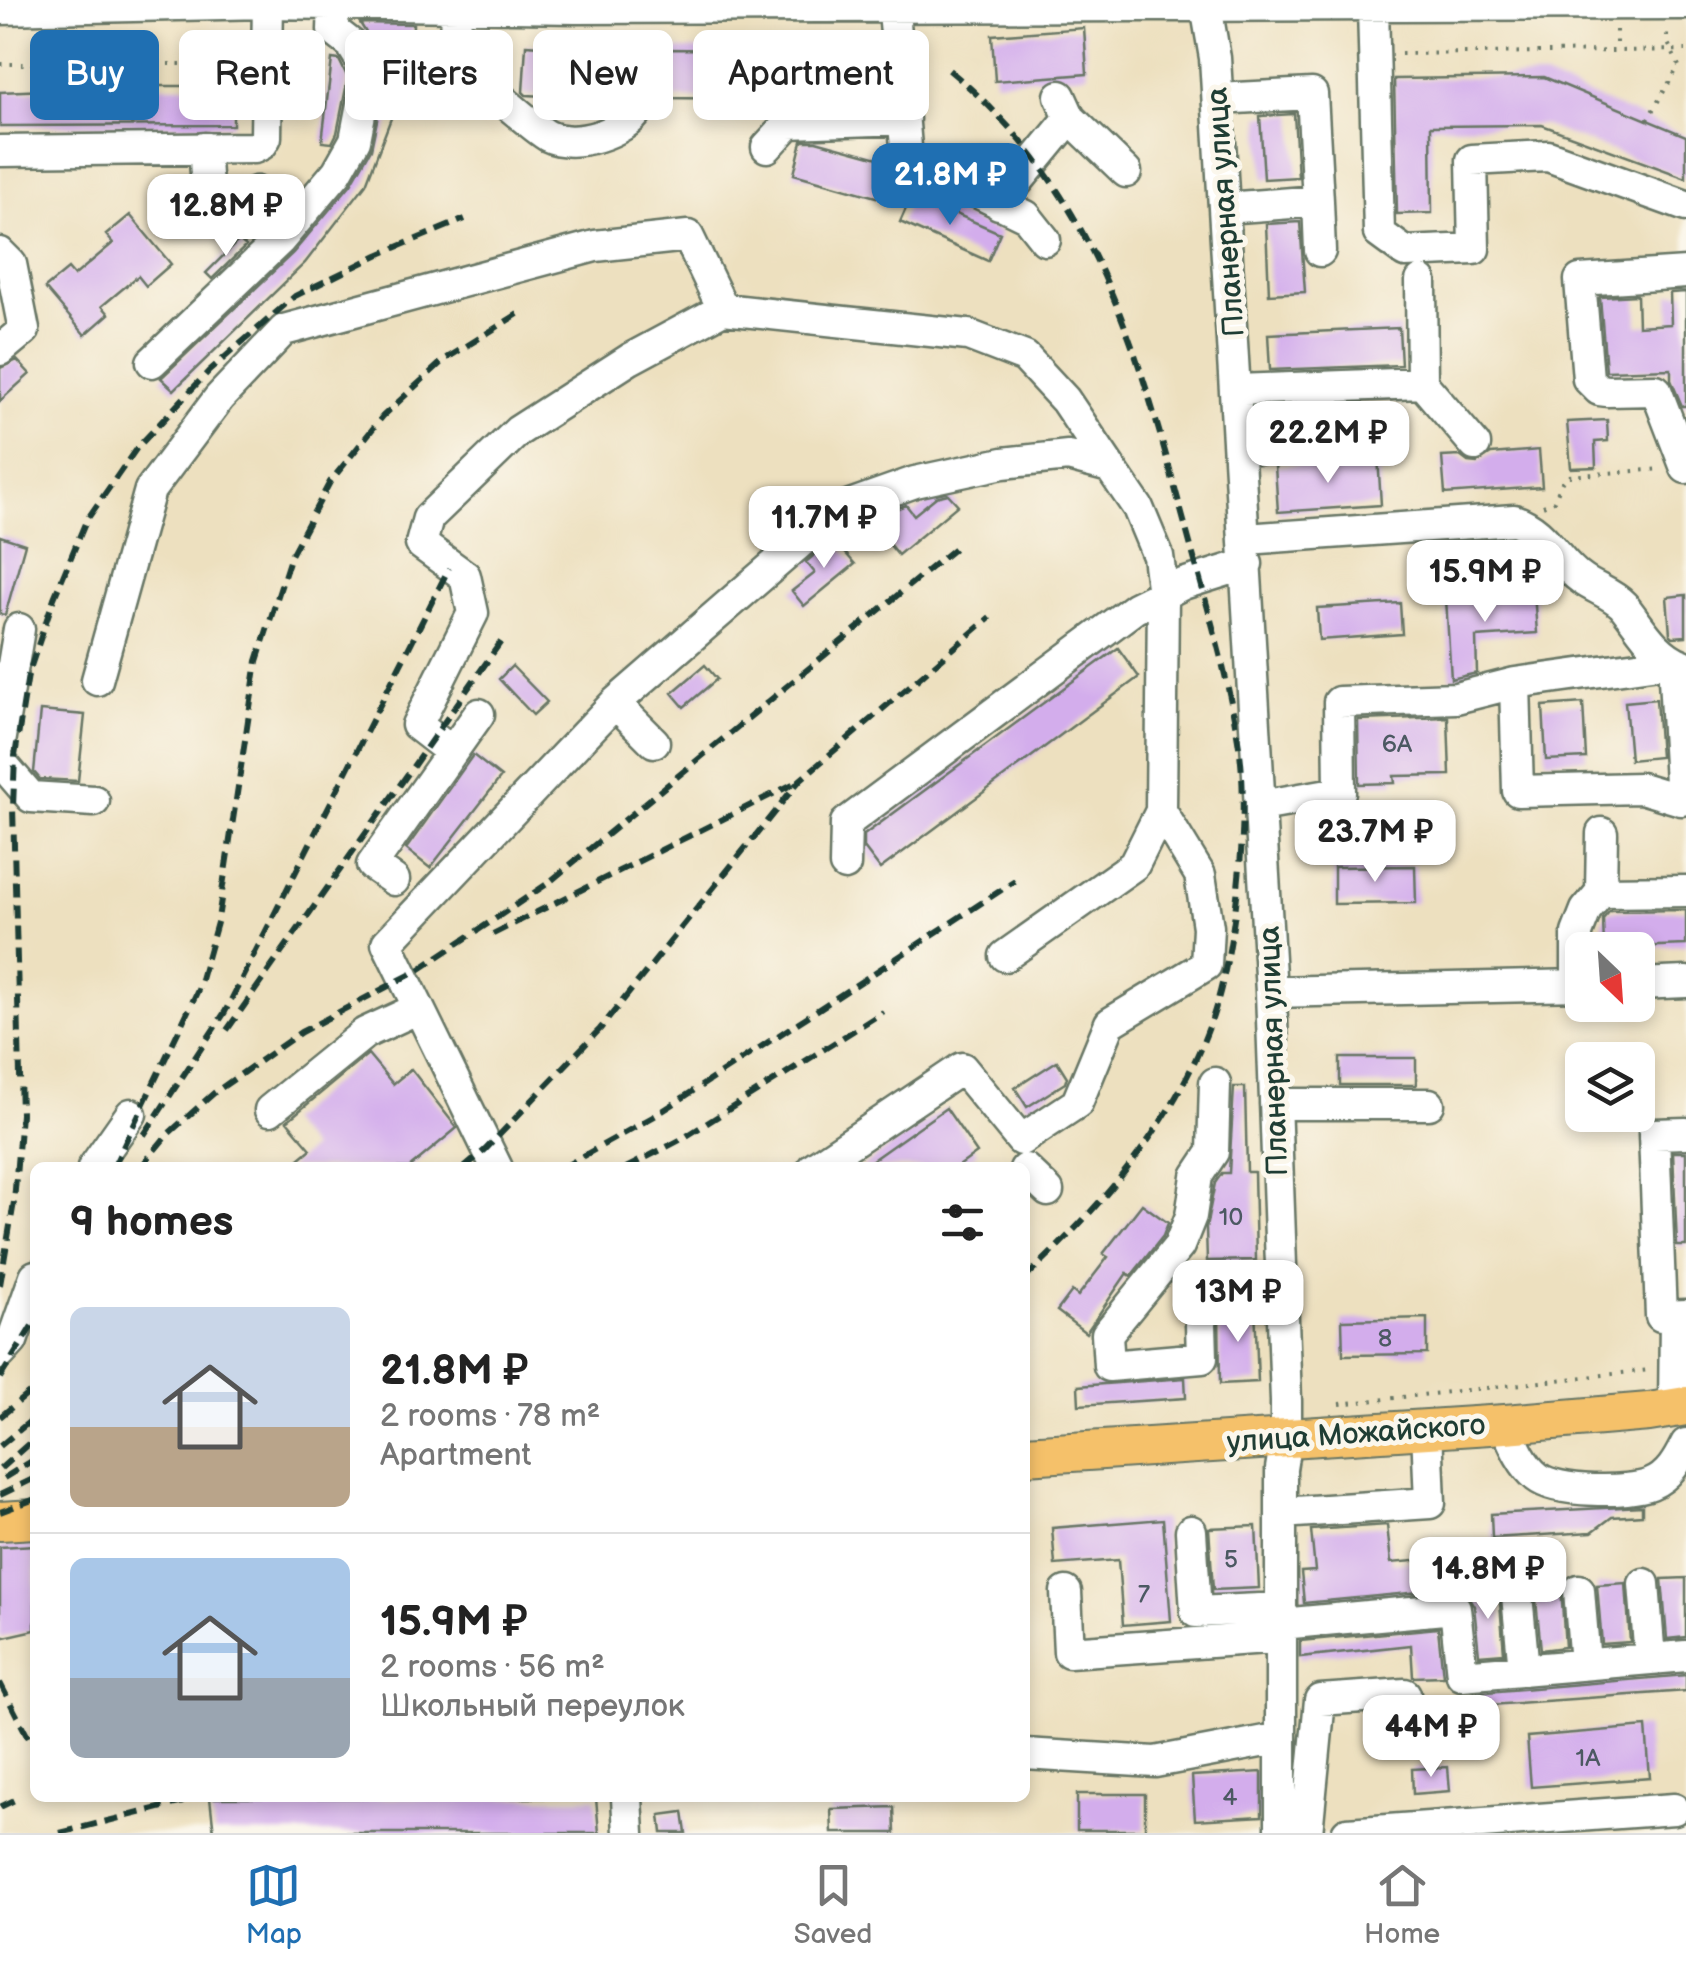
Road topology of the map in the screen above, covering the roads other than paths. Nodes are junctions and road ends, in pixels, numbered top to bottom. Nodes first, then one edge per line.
1 (268, 2) edge
2 (1083, 3) edge
3 (1206, 3) edge
4 (334, 4) junction
5 (575, 4) edge
6 (894, 4) edge
7 (456, 6) junction
8 (1373, 7) junction
9 (1666, 7) edge
10 (0, 9) edge
11 (896, 30) edge
12 (1218, 99) junction
13 (629, 120) edge
14 (866, 120) edge
15 (904, 120) edge
16 (767, 147) dead end
17 (204, 148) junction
18 (0, 151) edge
19 (1126, 172) dead end
20 (1318, 200) junction
21 (999, 204) junction
22 (1686, 206) edge
23 (1225, 208) junction
24 (293, 224) junction
25 (1045, 240) dead end
26 (1320, 251) dead end
27 (0, 253) edge
28 (1686, 273) edge
29 (1421, 281) dead end
30 (722, 309) junction
31 (0, 350) edge
32 (152, 362) dead end
33 (1422, 382) junction
34 (1237, 390) junction
35 (1363, 442) dead end
36 (1476, 446) dead end
37 (1240, 449) junction
38 (1110, 467) junction
39 (1686, 468) edge
40 (1247, 552) junction
41 (1163, 594) junction
42 (19, 628) dead end
43 (1679, 664) edge
44 (97, 680) dead end
45 (1515, 683) junction
46 (615, 704) junction
47 (479, 714) dead end
48 (654, 742) dead end
49 (0, 743) edge
50 (452, 752) junction
51 (0, 761) edge
52 (1684, 800) edge
53 (94, 801) dead end
54 (1261, 806) junction
55 (1162, 810) junction
56 (1602, 834) dead end
57 (845, 865) dead end
58 (394, 880) dead end
59 (1686, 891) edge
60 (1601, 892) junction
61 (1578, 932) edge
62 (1006, 956) dead end
63 (1686, 982) edge
64 (1655, 983) edge
65 (1565, 985) edge
66 (1271, 992) junction
67 (419, 1008) junction
68 (1215, 1084) dead end
69 (1275, 1104) junction
70 (1428, 1104) dead end
71 (270, 1110) dead end
72 (131, 1114) dead end
73 (1686, 1133) edge
74 (1023, 1159) edge
75 (97, 1162) edge
76 (494, 1162) edge
77 (823, 1162) edge
78 (1030, 1168) edge
79 (1048, 1192) dead end
80 (1168, 1260) junction
81 (1282, 1286) junction
82 (30, 1290) edge
83 (1200, 1290) junction
84 (1680, 1316) edge
85 (0, 1354) edge
86 (1680, 1407) edge
87 (1506, 1424) junction
88 (1427, 1429) junction
89 (1286, 1437) junction
90 (1686, 1444) edge
91 (1030, 1455) edge
92 (1281, 1513) junction
93 (1192, 1531) dead end
94 (1644, 1584) dead end
95 (1579, 1590) dead end
96 (1066, 1592) dead end
97 (1516, 1595) dead end
98 (1281, 1623) junction
99 (1686, 1656) edge
100 (1650, 1659) junction
101 (1584, 1664) junction
102 (1524, 1670) junction
103 (1405, 1694) dead end
104 (1281, 1738) junction
105 (1030, 1754) edge
106 (627, 1802) edge
107 (1674, 1809) dead end
108 (1488, 1828) edge
109 (629, 1833) edge
110 (1280, 1833) edge
111 (1306, 1833) edge
112 (1347, 1833) edge

1 - 4 street
1 - 10 street
1 - 17 street
2 - 3 street
2 - 6 street
3 - 8 street
3 - 12 street, Планерная улица
4 - 7 street
4 - 24 street
5 - 6 street
5 - 7 street
6 - 11 street
7 - 13 street
8 - 9 street
8 - 22 street
12 - 20 street
12 - 23 street, Планерная улица
14 - 16 street
15 - 21 street
17 - 18 street
17 - 24 street
19 - 21 street
20 - 23 street
20 - 26 street
21 - 25 street
23 - 34 street, Планерная улица
24 - 32 street
27 - 31 street
28 - 39 street
29 - 33 street
30 - 38 street
30 - 44 street
30 - 50 street
33 - 34 street
33 - 36 street
34 - 37 street, Планерная улица
35 - 37 street
37 - 40 street, Планерная улица
38 - 41 street
38 - 46 street
40 - 41 street
40 - 43 street
40 - 54 street, Планерная улица
41 - 55 street
41 - 57 street
42 - 49 street
43 - 45 street
43 - 52 street
45 - 52 street
45 - 54 street
46 - 48 street
46 - 67 street
47 - 50 street
50 - 58 street
51 - 53 street
54 - 66 street, Планерная улица
55 - 62 street
55 - 74 street
56 - 60 street
59 - 60 street
60 - 61 street
63 - 64 street
65 - 66 street
66 - 69 street, Планерная улица
67 - 71 street
67 - 76 street
68 - 80 street
69 - 70 street
69 - 81 street, Планерная улица
72 - 75 street
73 - 84 street
74 - 77 street
78 - 79 street
80 - 83 street
80 - 83 street
81 - 83 street
81 - 89 street, Планерная улица
82 - 85 street
84 - 86 street
86 - 87 main road, улица Можайского
87 - 88 main road, улица Можайского
87 - 90 street
88 - 89 main road, улица Можайского
88 - 92 street
89 - 91 main road, улица Можайского
89 - 92 street, Планерная улица
92 - 98 street, Планерная улица
93 - 98 street
94 - 100 street
95 - 101 street
96 - 98 street
97 - 102 street
98 - 102 street
98 - 104 street, Планерная улица
99 - 100 street
100 - 101 street
101 - 102 street
103 - 111 street
104 - 105 street
104 - 110 street, Планерная улица
106 - 109 street
107 - 108 street
108 - 112 street

